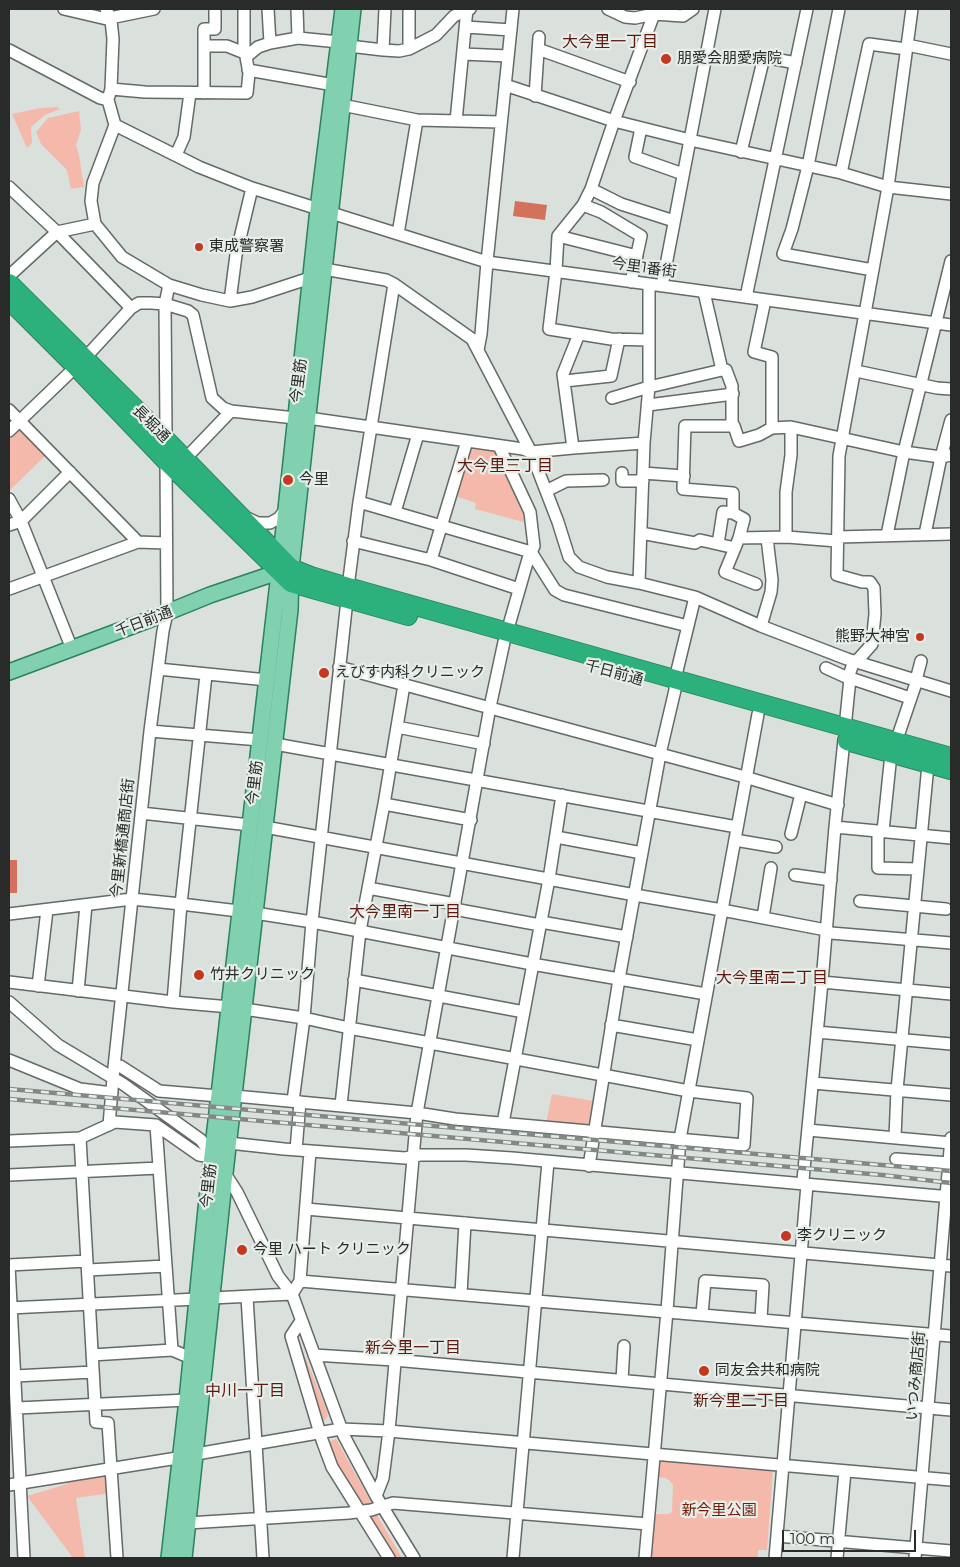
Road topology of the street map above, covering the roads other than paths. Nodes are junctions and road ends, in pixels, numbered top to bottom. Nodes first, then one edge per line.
1 (64, 9) edge
2 (154, 9) edge
3 (215, 9) edge
4 (244, 9) edge
5 (268, 9) edge
6 (297, 9) edge
7 (343, 9) edge
8 (353, 9) edge
9 (385, 9) edge
10 (409, 9) edge
11 (469, 9) edge
12 (513, 9) edge
13 (608, 9) edge
14 (693, 9) edge
15 (715, 9) edge
16 (807, 9) edge
17 (839, 9) edge
18 (912, 9) edge
19 (659, 12) edge
20 (109, 16) edge
21 (466, 27) junction
22 (510, 30) junction
23 (298, 38) junction
24 (270, 43) junction
25 (344, 44) junction
26 (204, 46) junction
27 (906, 47) junction
28 (409, 49) junction
29 (9, 50) edge
30 (383, 50) junction
31 (463, 54) junction
32 (951, 54) edge
33 (247, 55) junction
34 (508, 56) junction
35 (796, 63) junction
36 (248, 70) junction
37 (630, 82) junction
38 (334, 85) junction
39 (505, 85) junction
40 (190, 93) junction
41 (204, 93) junction
42 (106, 96) junction
43 (535, 96) junction
44 (342, 106) junction
45 (417, 120) junction
46 (456, 121) junction
47 (614, 121) junction
48 (501, 122) junction
49 (115, 125) junction
50 (642, 128) junction
51 (690, 140) junction
52 (741, 152) junction
53 (176, 155) junction
54 (776, 160) junction
55 (808, 166) junction
56 (841, 173) junction
57 (683, 174) junction
58 (9, 186) edge
59 (888, 187) junction
60 (252, 188) junction
61 (591, 189) junction
62 (951, 194) edge
63 (583, 205) junction
64 (328, 212) junction
65 (674, 221) junction
66 (95, 224) junction
67 (57, 232) junction
68 (398, 234) junction
69 (558, 236) junction
70 (637, 256) junction
71 (951, 261) edge
72 (487, 262) junction
73 (324, 268) junction
74 (873, 270) junction
75 (556, 272) junction
76 (9, 276) edge
77 (310, 278) junction
78 (9, 282) edge
79 (631, 282) junction
80 (394, 284) junction
81 (649, 284) junction
82 (169, 285) junction
83 (662, 286) junction
84 (704, 292) junction
85 (746, 297) junction
86 (9, 300) edge
87 (765, 300) junction
88 (230, 301) junction
89 (165, 304) junction
90 (131, 308) junction
91 (865, 314) junction
92 (936, 323) junction
93 (951, 325) edge
94 (579, 334) junction
95 (619, 340) junction
96 (649, 340) junction
97 (478, 350) junction
98 (81, 362) junction
99 (722, 370) junction
100 (856, 371) junction
101 (564, 381) junction
102 (922, 385) junction
103 (649, 386) junction
104 (951, 389) edge
105 (733, 394) junction
106 (612, 398) dead end
107 (648, 405) junction
108 (9, 410) edge
109 (231, 411) junction
110 (302, 418) junction
111 (951, 420) edge
112 (20, 421) junction
113 (734, 426) junction
114 (372, 427) junction
115 (791, 427) junction
116 (772, 428) junction
117 (9, 431) edge
118 (418, 434) junction
119 (162, 435) junction
120 (841, 439) junction
121 (467, 441) junction
122 (644, 443) junction
123 (499, 446) junction
124 (574, 448) junction
125 (531, 452) junction
126 (904, 452) junction
127 (946, 456) edge
128 (185, 459) junction
129 (166, 461) junction
130 (70, 472) junction
131 (622, 473) dead end
132 (684, 476) junction
133 (643, 477) junction
134 (603, 480) dead end
135 (546, 491) junction
136 (9, 499) edge
137 (359, 502) junction
138 (286, 509) junction
139 (395, 512) junction
140 (732, 513) junction
141 (241, 515) junction
142 (21, 521) junction
143 (9, 525) edge
144 (442, 526) junction
145 (642, 533) junction
146 (925, 534) junction
147 (951, 534) edge
148 (887, 535) junction
149 (786, 537) junction
150 (767, 538) junction
151 (838, 539) junction
152 (353, 541) junction
153 (138, 542) junction
154 (166, 543) junction
155 (737, 543) junction
156 (718, 544) junction
157 (532, 552) junction
158 (431, 560) junction
159 (285, 570) junction
160 (44, 577) junction
161 (638, 583) junction
162 (756, 584) dead end
163 (520, 589) junction
164 (9, 590) edge
165 (348, 593) junction
166 (695, 598) junction
167 (167, 613) junction
168 (688, 626) junction
169 (761, 626) junction
170 (505, 637) junction
171 (72, 649) junction
172 (855, 661) junction
173 (921, 661) dead end
174 (339, 667) junction
175 (826, 668) dead end
176 (158, 669) junction
177 (9, 672) edge
178 (206, 675) junction
179 (849, 678) junction
180 (267, 680) junction
181 (916, 680) junction
182 (675, 684) junction
183 (404, 685) junction
184 (951, 691) edge
185 (910, 698) junction
186 (490, 707) junction
187 (758, 714) junction
188 (397, 728) junction
189 (150, 731) junction
190 (845, 734) junction
191 (199, 735) junction
192 (268, 742) junction
193 (484, 744) junction
194 (894, 748) junction
195 (331, 753) junction
196 (660, 754) junction
197 (951, 757) edge
198 (390, 764) junction
199 (928, 765) junction
200 (951, 770) edge
201 (745, 777) junction
202 (478, 780) junction
203 (801, 794) junction
204 (562, 795) junction
205 (384, 804) junction
206 (838, 805) junction
207 (650, 812) junction
208 (141, 813) junction
209 (190, 818) junction
210 (470, 820) junction
211 (257, 826) junction
212 (737, 827) junction
213 (835, 827) junction
214 (880, 831) junction
215 (791, 834) dead end
216 (321, 836) junction
217 (921, 836) junction
218 (556, 837) junction
219 (951, 838) edge
220 (735, 840) junction
221 (376, 846) junction
222 (776, 847) dead end
223 (642, 853) junction
224 (463, 862) junction
225 (771, 868) dead end
226 (918, 869) junction
227 (795, 875) dead end
228 (549, 879) junction
229 (831, 880) junction
230 (368, 888) junction
231 (635, 895) junction
232 (132, 899) junction
233 (860, 901) dead end
234 (181, 904) junction
235 (86, 905) junction
236 (915, 906) junction
237 (455, 907) junction
238 (946, 909) dead end
239 (47, 910) junction
240 (722, 910) junction
241 (247, 912) junction
242 (9, 914) edge
243 (763, 918) junction
244 (312, 922) junction
245 (540, 924) junction
246 (826, 930) junction
247 (360, 931) junction
248 (627, 937) junction
249 (912, 939) junction
250 (951, 943) edge
251 (448, 946) junction
252 (532, 964) junction
253 (619, 979) junction
254 (354, 980) junction
255 (9, 982) edge
256 (822, 982) junction
257 (38, 986) junction
258 (908, 990) junction
259 (78, 991) junction
260 (706, 994) junction
261 (951, 994) edge
262 (439, 995) junction
263 (122, 996) junction
264 (9, 1002) edge
265 (173, 1002) junction
266 (237, 1008) junction
267 (524, 1012) junction
268 (304, 1018) junction
269 (611, 1025) junction
270 (349, 1028) junction
271 (817, 1032) junction
272 (698, 1040) junction
273 (903, 1040) junction
274 (430, 1042) junction
275 (951, 1044) edge
276 (516, 1059) junction
277 (9, 1060) edge
278 (114, 1073) junction
279 (603, 1075) junction
280 (813, 1083) junction
281 (898, 1090) junction
282 (689, 1091) junction
283 (112, 1093) junction
284 (951, 1095) edge
285 (227, 1096) junction
286 (296, 1102) junction
287 (341, 1105) junction
288 (417, 1113) junction
289 (503, 1123) junction
290 (109, 1125) junction
291 (156, 1125) junction
292 (808, 1130) junction
293 (593, 1131) junction
294 (215, 1134) junction
295 (895, 1137) junction
296 (80, 1138) junction
297 (951, 1138) edge
298 (680, 1139) junction
299 (9, 1141) edge
300 (229, 1143) junction
301 (951, 1143) edge
302 (296, 1150) junction
303 (310, 1151) junction
304 (212, 1157) junction
305 (413, 1157) junction
306 (896, 1159) dead end
307 (548, 1162) junction
308 (949, 1163) junction
309 (589, 1166) junction
310 (159, 1168) junction
311 (82, 1172) junction
312 (226, 1173) junction
313 (679, 1174) junction
314 (9, 1175) edge
315 (807, 1185) junction
316 (949, 1197) edge
317 (306, 1209) junction
318 (407, 1218) junction
319 (465, 1223) junction
320 (542, 1230) junction
321 (673, 1241) junction
322 (801, 1253) junction
323 (9, 1265) edge
324 (946, 1265) edge
325 (87, 1266) junction
326 (166, 1266) junction
327 (300, 1281) junction
328 (400, 1288) junction
329 (292, 1294) junction
330 (461, 1294) junction
331 (247, 1297) junction
332 (205, 1299) junction
333 (169, 1300) junction
334 (535, 1300) junction
335 (89, 1304) junction
336 (10, 1308) edge
337 (667, 1311) junction
338 (702, 1314) junction
339 (761, 1319) junction
340 (302, 1321) junction
341 (794, 1322) junction
342 (935, 1335) junction
343 (951, 1336) edge
344 (624, 1346) dead end
345 (172, 1350) junction
346 (314, 1354) junction
347 (92, 1355) junction
348 (191, 1358) junction
349 (394, 1360) junction
350 (93, 1372) junction
351 (529, 1372) junction
352 (622, 1380) junction
353 (660, 1383) junction
354 (13, 1384) edge
355 (788, 1395) junction
356 (187, 1400) junction
357 (95, 1404) junction
358 (17, 1408) junction
359 (929, 1408) junction
360 (951, 1410) edge
361 (341, 1428) junction
362 (389, 1431) junction
363 (319, 1432) junction
364 (523, 1442) junction
365 (256, 1444) junction
366 (654, 1454) junction
367 (193, 1455) junction
368 (782, 1465) junction
369 (112, 1468) junction
370 (845, 1471) junction
371 (922, 1478) junction
372 (951, 1480) edge
373 (14, 1484) edge
374 (376, 1496) junction
375 (383, 1508) junction
376 (360, 1512) junction
377 (517, 1512) junction
378 (261, 1520) junction
379 (188, 1524) junction
380 (648, 1524) junction
381 (777, 1536) junction
382 (839, 1541) junction
383 (951, 1551) edge
384 (916, 1553) edge
385 (24, 1558) edge
386 (117, 1558) edge
387 (169, 1558) edge
388 (184, 1558) edge
389 (263, 1558) edge
390 (389, 1558) edge
391 (414, 1558) edge
392 (512, 1558) edge
393 (645, 1558) edge
394 (775, 1558) edge
395 (837, 1558) edge

1 - 20 street
2 - 20 street
3 - 26 street
4 - 33 street
5 - 24 street
6 - 23 street
7 - 25 main road, 今里筋
8 - 25 main road, 今里筋
9 - 30 street
10 - 28 street
11 - 21 street
11 - 28 street
12 - 22 street
13 - 19 street
14 - 19 street
15 - 51 street
16 - 35 street
17 - 55 street
18 - 27 street
19 - 37 street
20 - 42 street
21 - 22 street
21 - 31 street
22 - 34 street
23 - 24 street
23 - 25 street
24 - 33 street
25 - 30 street
25 - 38 main road, 今里筋
25 - 44 main road, 今里筋
26 - 33 street
26 - 41 street
27 - 32 street
27 - 56 street
27 - 59 street
28 - 30 street
29 - 42 street
31 - 34 street
31 - 46 street
33 - 36 street
34 - 39 street
35 - 52 street
35 - 54 street
36 - 38 street
36 - 41 street
37 - 43 street
37 - 47 street
38 - 64 main road, 今里筋
39 - 43 street
39 - 48 street
40 - 41 street
40 - 42 street
40 - 53 street
42 - 49 street
43 - 47 street
44 - 45 street
44 - 64 main road, 今里筋
45 - 46 street
45 - 68 street
46 - 48 street
47 - 50 street
47 - 61 street
48 - 72 street
49 - 53 street, 今里1番街
49 - 66 street
50 - 51 street
50 - 57 street
51 - 52 street
51 - 57 street
52 - 54 street
53 - 60 street, 今里1番街
54 - 55 street
54 - 85 street
55 - 56 street
55 - 74 street
56 - 59 street
57 - 65 street
58 - 67 street
59 - 62 street
59 - 74 street
60 - 64 street, 今里1番街
60 - 88 street
61 - 63 street
61 - 65 street
63 - 69 street
63 - 70 street
64 - 68 street, 今里1番街
64 - 73 main road, 今里筋
64 - 77 main road, 今里筋
65 - 83 street
66 - 67 street
66 - 82 street
67 - 76 street
67 - 90 street
68 - 72 street, 今里1番街
69 - 70 street
69 - 75 street
70 - 79 street
71 - 92 street
72 - 75 street, 今里1番街
72 - 97 street
73 - 80 street
73 - 110 main road, 今里筋
74 - 91 street
75 - 79 street, 今里1番街
75 - 94 street
77 - 88 street
77 - 110 main road, 今里筋
78 - 98 highway, 長堀通
79 - 81 street, 今里1番街
80 - 97 street
80 - 114 street
81 - 83 street, 今里1番街
81 - 96 street
82 - 88 street
82 - 89 street
83 - 84 street, 今里1番街
84 - 85 street, 今里1番街
84 - 99 street
85 - 87 street, 今里1番街
86 - 98 highway, 長堀通
87 - 91 street, 今里1番街
87 - 116 street
89 - 90 street
89 - 109 street
89 - 119 street
90 - 98 street
91 - 92 street, 今里1番街
91 - 100 street
92 - 93 street, 今里1番街
92 - 102 street
94 - 95 street
94 - 101 street
95 - 96 street
95 - 101 street
96 - 103 street
97 - 125 street
98 - 112 street
98 - 119 highway, 長堀通
98 - 129 highway, 長堀通
99 - 103 street
99 - 105 street
100 - 102 street
100 - 120 street
101 - 124 street
102 - 104 street
102 - 126 street
103 - 106 street
103 - 107 street
105 - 107 street
105 - 113 street
107 - 122 street
108 - 112 street
109 - 110 street
109 - 128 street
110 - 114 street
110 - 138 main road, 今里筋
110 - 159 main road, 今里筋
111 - 127 street
112 - 117 street
112 - 130 street
113 - 116 street
113 - 132 street
114 - 118 street
114 - 137 street
115 - 116 street
115 - 120 street
115 - 149 street
118 - 121 street
118 - 139 street
119 - 128 highway, 長堀通
120 - 126 street
120 - 151 street
121 - 123 street
121 - 144 street
122 - 124 street
122 - 133 street
123 - 125 street
123 - 157 street
124 - 125 street
125 - 135 street
126 - 127 street
126 - 148 street
127 - 146 street
128 - 141 highway, 長堀通
129 - 154 street, 今里新橋通商店街
129 - 159 highway, 長堀通
130 - 142 street
130 - 153 street
131 - 133 street
132 - 133 street
132 - 140 street
133 - 145 street
134 - 135 street
135 - 161 street
136 - 142 street
137 - 139 street
137 - 152 street
138 - 141 street
138 - 159 main road, 今里筋
139 - 144 street
140 - 155 street
140 - 156 street
141 - 159 highway, 長堀通
142 - 143 street
142 - 160 street
144 - 157 street
144 - 158 street
145 - 156 street
145 - 161 street
146 - 147 street
146 - 148 street
148 - 151 street
149 - 150 street
149 - 151 street
150 - 155 street
150 - 169 street
151 - 172 street
152 - 158 street
152 - 165 street
153 - 154 street
153 - 160 street
154 - 167 street, 今里新橋通商店街
155 - 156 street
155 - 162 street
157 - 163 street
157 - 168 street
158 - 163 street
159 - 165 highway, 千日前通
159 - 167 main road, 千日前通
159 - 180 main road, 今里筋
159 - 192 main road, 今里筋
160 - 164 street
160 - 171 street
161 - 166 street
163 - 170 street
165 - 170 highway, 千日前通
165 - 174 street
166 - 168 street
166 - 169 street
167 - 171 main road, 千日前通
167 - 176 street, 今里新橋通商店街
168 - 182 street
169 - 172 street
170 - 182 highway, 千日前通
170 - 186 street
171 - 177 main road, 千日前通
172 - 179 street
172 - 181 street
173 - 181 street
174 - 183 street
174 - 195 street
175 - 179 street
176 - 178 street
176 - 189 street, 今里新橋通商店街
178 - 180 street
178 - 191 street
179 - 185 street
179 - 190 street
180 - 192 main road, 今里筋
181 - 184 street
181 - 185 street
182 - 187 highway, 千日前通
182 - 190 highway, 千日前通
182 - 196 street
183 - 186 street
183 - 188 street
185 - 194 street
186 - 193 street
186 - 196 street
187 - 190 highway, 千日前通
187 - 201 street
188 - 193 street
188 - 198 street
189 - 191 street
189 - 208 street, 今里新橋通商店街
190 - 194 highway, 千日前通
190 - 206 street
191 - 192 street
191 - 209 street
192 - 195 street
192 - 211 main road, 今里筋
193 - 202 street
194 - 197 highway, 千日前通
194 - 199 highway, 千日前通
194 - 214 street
195 - 198 street
195 - 216 street
196 - 201 street
196 - 207 street
198 - 202 street
198 - 205 street
199 - 200 highway, 千日前通
199 - 217 street
201 - 203 street
201 - 212 street
202 - 204 street
202 - 210 street
203 - 206 street
203 - 215 street
204 - 207 street
204 - 218 street
205 - 210 street
205 - 221 street
206 - 213 street
207 - 212 street
207 - 223 street
208 - 209 street
208 - 232 street, 今里新橋通商店街
209 - 211 street
209 - 234 street
210 - 224 street
211 - 216 street
211 - 241 main road, 今里筋
212 - 220 street
213 - 214 street
213 - 229 street
214 - 217 street
214 - 226 street
216 - 221 street
216 - 244 street
217 - 219 street
217 - 226 street
218 - 223 street
218 - 228 street
220 - 222 street
220 - 240 street
221 - 224 street
221 - 230 street
223 - 231 street
224 - 228 street
224 - 237 street
225 - 243 street
226 - 236 street
227 - 229 street
228 - 231 street
228 - 245 street
229 - 246 street
230 - 237 street
230 - 247 street
231 - 240 street
231 - 248 street
232 - 234 street
232 - 235 street
232 - 263 street, 今里新橋通商店街
233 - 236 street
234 - 241 street
234 - 265 street
235 - 239 street
235 - 259 street
236 - 238 street
236 - 249 street
237 - 245 street
237 - 251 street
239 - 242 street
239 - 257 street
240 - 243 street
240 - 260 street
241 - 244 street
241 - 266 main road, 今里筋
243 - 246 street
244 - 247 street
244 - 268 street
245 - 248 street
245 - 252 street
246 - 249 street
246 - 256 street
247 - 251 street
247 - 254 street
248 - 253 street
249 - 250 street
249 - 258 street
251 - 252 street
251 - 262 street
252 - 253 street
252 - 267 street
253 - 260 street
253 - 269 street
254 - 262 street
254 - 270 street
255 - 257 street
256 - 258 street
256 - 271 street
257 - 259 street
258 - 261 street
258 - 273 street
259 - 263 street
260 - 272 street
262 - 267 street
262 - 274 street
263 - 265 street
263 - 278 street, 今里新橋通商店街
264 - 278 street
265 - 266 street
266 - 268 street
266 - 285 main road, 今里筋
267 - 276 street
268 - 270 street
268 - 286 street
269 - 272 street
269 - 279 street
270 - 274 street
270 - 287 street
271 - 273 street
271 - 280 street
272 - 282 street
273 - 275 street
273 - 281 street
274 - 276 street
274 - 288 street
276 - 279 street
276 - 289 street
277 - 283 street
278 - 283 street, 今里新橋通商店街
278 - 285 street
278 - 304 street
279 - 282 street
279 - 293 street
280 - 281 street
280 - 292 street
281 - 284 street
281 - 295 street
282 - 298 street
282 - 298 street
283 - 290 street, 今里新橋通商店街
285 - 286 street
285 - 294 main road, 今里筋
285 - 300 main road, 今里筋
286 - 287 street
286 - 302 street
287 - 288 street
288 - 289 street
288 - 305 street
289 - 293 street
290 - 291 street
290 - 296 street
291 - 304 street
291 - 310 street
292 - 295 street
292 - 315 street
293 - 298 street
293 - 309 street
294 - 300 street
294 - 304 main road, 今里筋
295 - 301 street
296 - 299 street
296 - 311 street
297 - 301 street, いつみ商店街
298 - 313 street
300 - 302 street
300 - 312 main road, 今里筋
301 - 308 street, いつみ商店街
302 - 303 street
303 - 305 street
303 - 317 street
304 - 312 street
304 - 332 main road, 今里筋
305 - 307 street
305 - 318 street
306 - 308 street
307 - 309 street
307 - 320 street
308 - 316 street, いつみ商店街
309 - 313 street
310 - 311 street
310 - 326 street
311 - 314 street
311 - 325 street
312 - 329 street
312 - 332 main road, 今里筋
313 - 315 street
313 - 321 street
315 - 316 street
315 - 322 street
316 - 324 street, いつみ商店街
317 - 318 street
317 - 327 street
318 - 319 street
318 - 328 street
319 - 320 street
319 - 330 street
320 - 321 street
320 - 334 street
321 - 322 street
321 - 337 street
322 - 324 street
322 - 341 street
323 - 325 street
323 - 336 street
324 - 342 street, いつみ商店街
325 - 326 street
325 - 335 street
326 - 333 street
327 - 328 street
327 - 329 street
328 - 330 street
328 - 349 street
329 - 331 street
329 - 340 street
330 - 334 street
331 - 332 street
331 - 365 street
332 - 333 street
332 - 348 main road, 今里筋
332 - 367 main road, 今里筋
333 - 335 street
333 - 345 street
334 - 337 street
334 - 351 street
335 - 336 street
335 - 347 street
336 - 354 street
337 - 338 street
337 - 353 street
338 - 339 street
338 - 339 street
339 - 341 street
340 - 346 street
340 - 363 street
341 - 342 street
341 - 355 street
342 - 343 street
342 - 359 street, いつみ商店街
344 - 352 street
345 - 347 street
345 - 348 street
346 - 349 street
346 - 361 street
347 - 350 street
348 - 356 main road, 今里筋
349 - 351 street
349 - 362 street
350 - 354 street
350 - 357 street
351 - 352 street
351 - 364 street
352 - 353 street
353 - 355 street
353 - 366 street
354 - 358 street
355 - 359 street
355 - 368 street
356 - 357 street
356 - 367 main road, 今里筋
357 - 358 street
357 - 369 street
358 - 373 street
359 - 360 street
359 - 371 street, いつみ商店街
361 - 362 street
361 - 363 street
361 - 374 street
362 - 364 street
362 - 374 street
363 - 365 street
363 - 376 street
364 - 366 street
364 - 377 street
365 - 367 street
365 - 378 street
366 - 368 street
366 - 380 street
367 - 369 street
367 - 379 main road, 今里筋
367 - 387 main road, 今里筋
368 - 370 street
368 - 381 street
369 - 373 street
369 - 386 street
370 - 371 street
370 - 382 street
371 - 372 street
371 - 384 street, いつみ商店街
373 - 385 street
374 - 375 street
375 - 376 street
375 - 377 street
375 - 391 street
376 - 378 street
376 - 390 street
377 - 380 street
377 - 392 street
378 - 379 street
378 - 389 street
379 - 388 main road, 今里筋
380 - 393 street
381 - 382 street
381 - 394 street
382 - 384 street
382 - 395 street
383 - 384 street

